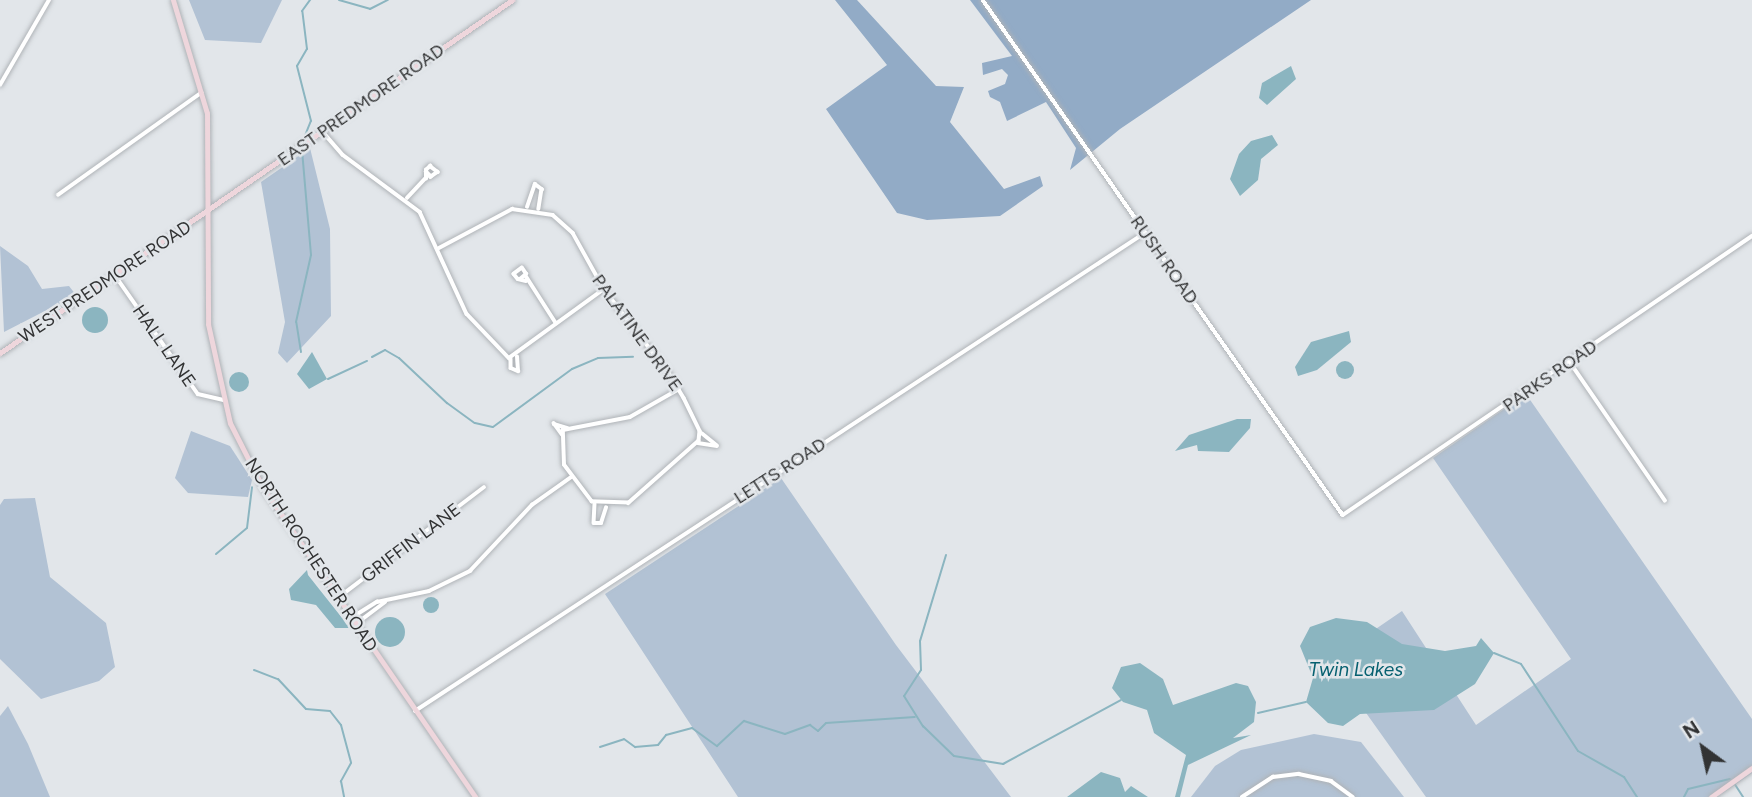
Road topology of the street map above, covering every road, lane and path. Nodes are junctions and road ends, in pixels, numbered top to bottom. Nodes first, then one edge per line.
1 (49, 0) edge
2 (173, 0) edge
3 (512, 0) edge
4 (983, 0) edge
5 (505, 2) edge
6 (0, 85) edge
7 (203, 92) junction
8 (323, 132) junction
9 (428, 178) junction
10 (58, 195) dead end
11 (407, 198) junction
12 (527, 207) junction
13 (539, 209) junction
14 (210, 211) junction
15 (1145, 233) junction
16 (1752, 236) edge
17 (439, 248) junction
18 (115, 275) junction
19 (526, 278) junction
20 (604, 289) junction
21 (556, 323) junction
22 (0, 353) edge
23 (517, 357) junction
24 (511, 359) junction
25 (1570, 362) junction
26 (679, 389) junction
27 (223, 400) junction
28 (567, 428) junction
29 (701, 434) junction
30 (562, 435) junction
31 (698, 443) junction
32 (571, 477) junction
33 (484, 487) dead end
34 (1665, 500) dead end
35 (595, 504) junction
36 (607, 507) junction
37 (1348, 515) joint
38 (338, 598) junction
39 (385, 602) junction
40 (352, 618) junction
41 (356, 624) junction
42 (415, 710) junction
43 (1752, 768) edge
44 (475, 797) edge
45 (1242, 797) edge
46 (1353, 797) edge
47 (1711, 797) edge

1 - 6 street
2 - 7 main road, NORTH ROCHESTER ROAD
3 - 5 main road, EAST PREDMORE ROAD
4 - 15 street, RUSH ROAD
5 - 8 main road, EAST PREDMORE ROAD
7 - 10 street
7 - 14 main road, NORTH ROCHESTER ROAD
8 - 11 street
8 - 14 main road, EAST PREDMORE ROAD
9 - 9 street
9 - 11 street
11 - 17 street
12 - 13 street, PALATINE DRIVE
12 - 13 street
12 - 17 street, PALATINE DRIVE
13 - 20 street, PALATINE DRIVE
14 - 18 main road, WEST PREDMORE ROAD
14 - 27 main road, NORTH ROCHESTER ROAD
15 - 37 street, RUSH ROAD
15 - 42 street, LETTS ROAD
16 - 25 street, PARKS ROAD
17 - 24 street
18 - 22 main road, WEST PREDMORE ROAD
18 - 27 street, HALL LANE
19 - 19 street
19 - 21 street
20 - 21 street
20 - 26 street, PALATINE DRIVE
21 - 23 street
23 - 24 street
23 - 24 street
25 - 34 street
25 - 37 street, PARKS ROAD
26 - 28 street
26 - 29 street, PALATINE DRIVE
27 - 38 main road, NORTH ROCHESTER ROAD
28 - 30 street
28 - 30 street
29 - 31 street, PALATINE DRIVE
29 - 31 street, PALATINE DRIVE
30 - 32 street
31 - 36 street, PALATINE DRIVE
32 - 35 street, PALATINE DRIVE
32 - 39 street
33 - 38 street, GRIFFIN LANE
35 - 36 street
35 - 36 street, PALATINE DRIVE
38 - 40 main road, NORTH ROCHESTER ROAD
39 - 40 street
39 - 41 street
40 - 41 main road, NORTH ROCHESTER ROAD
41 - 42 main road, NORTH ROCHESTER ROAD
42 - 44 main road, NORTH ROCHESTER ROAD
43 - 47 main road
45 - 46 street

